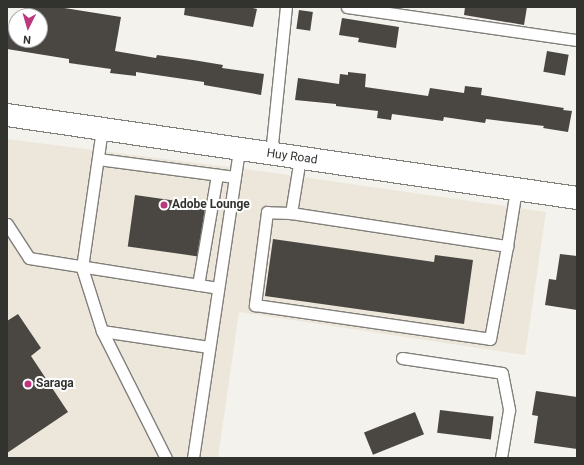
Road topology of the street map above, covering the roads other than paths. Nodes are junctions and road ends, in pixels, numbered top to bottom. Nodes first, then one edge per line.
1 (286, 7) edge
2 (347, 7) edge
3 (577, 40) edge
4 (7, 115) edge
5 (102, 129) junction
6 (239, 149) junction
7 (272, 154) junction
8 (300, 158) junction
9 (98, 159) junction
10 (217, 175) junction
11 (235, 177) junction
12 (516, 189) junction
13 (577, 198) edge
14 (291, 213) junction
15 (7, 224) edge
16 (507, 246) junction
17 (82, 268) junction
18 (198, 285) junction
19 (218, 288) junction
20 (102, 331) junction
21 (209, 347) junction
22 (402, 358) dead end
23 (166, 458) edge
24 (193, 458) edge
25 (501, 458) edge

1 - 7 lane
2 - 3 lane
4 - 5 street, Huy Road
5 - 6 street, Huy Road
5 - 9 lane
6 - 7 street, Huy Road
6 - 11 lane
7 - 8 street, Huy Road
8 - 12 street, Huy Road
8 - 14 lane
9 - 10 lane
9 - 17 lane
10 - 11 lane
10 - 18 lane
11 - 19 lane
12 - 13 street, Huy Road
12 - 16 lane
14 - 16 lane
14 - 16 lane
15 - 17 lane
17 - 18 lane
17 - 20 lane
18 - 19 lane
19 - 21 lane
20 - 21 lane
20 - 23 lane
21 - 24 lane
22 - 25 lane

